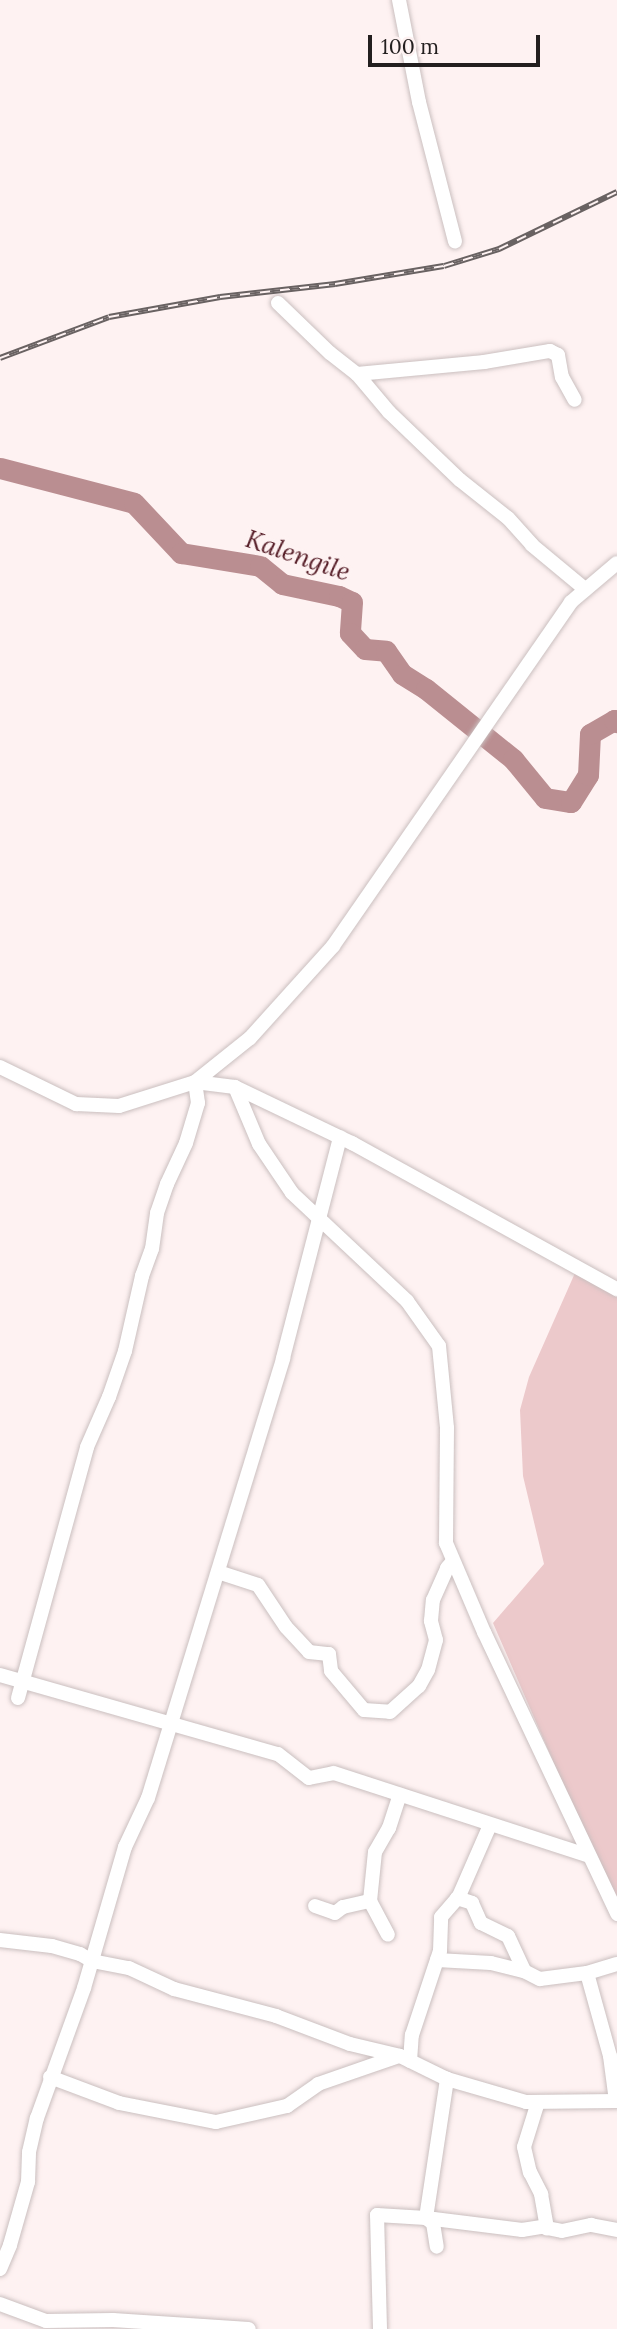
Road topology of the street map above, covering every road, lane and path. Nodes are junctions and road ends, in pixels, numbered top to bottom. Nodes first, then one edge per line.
1 (399, 0) edge
2 (455, 241) dead end
3 (278, 303) dead end
4 (357, 374) junction
5 (575, 400) dead end
6 (617, 563) edge
7 (585, 589) junction
8 (0, 1067) edge
9 (195, 1082) junction
10 (235, 1087) junction
11 (340, 1137) junction
12 (318, 1220) junction
13 (617, 1289) edge
14 (453, 1561) junction
15 (218, 1572) junction
16 (0, 1675) edge
17 (23, 1680) junction
18 (18, 1698) dead end
19 (172, 1722) junction
20 (400, 1795) junction
21 (490, 1825) junction
22 (587, 1855) junction
23 (457, 1898) junction
24 (370, 1901) junction
25 (315, 1906) dead end
26 (617, 1914) edge
27 (388, 1935) dead end
28 (0, 1940) edge
29 (92, 1961) junction
30 (437, 1961) junction
31 (617, 1965) edge
32 (524, 1970) junction
33 (587, 1973) junction
34 (405, 2058) junction
35 (50, 2077) junction
36 (447, 2079) junction
37 (616, 2101) edge
38 (538, 2102) junction
39 (426, 2218) junction
40 (547, 2228) junction
41 (617, 2230) edge
42 (438, 2247) dead end
43 (0, 2269) edge
44 (0, 2304) edge
45 (249, 2329) edge
46 (380, 2329) edge

1 - 2 street
3 - 4 street
4 - 5 street
4 - 7 street
6 - 7 street
7 - 9 street
8 - 9 street
9 - 10 street
9 - 17 street
10 - 11 street
10 - 12 street
11 - 12 street
11 - 13 street
12 - 14 street
12 - 15 street
14 - 15 street
14 - 22 street
15 - 19 street
16 - 17 street
17 - 18 street
17 - 19 street
19 - 20 street
19 - 29 street
20 - 21 street
20 - 24 street
21 - 22 street
21 - 23 street
22 - 26 street
23 - 30 street
23 - 32 street
24 - 25 street
24 - 27 street
28 - 29 street
29 - 34 street
29 - 35 street
30 - 32 street
30 - 34 street
31 - 33 street
32 - 33 street
33 - 37 street
34 - 35 street
34 - 36 street
35 - 43 street
36 - 38 street
36 - 39 street
37 - 38 street
38 - 40 street
39 - 40 street
39 - 42 street
39 - 46 street
40 - 41 street
44 - 45 street

